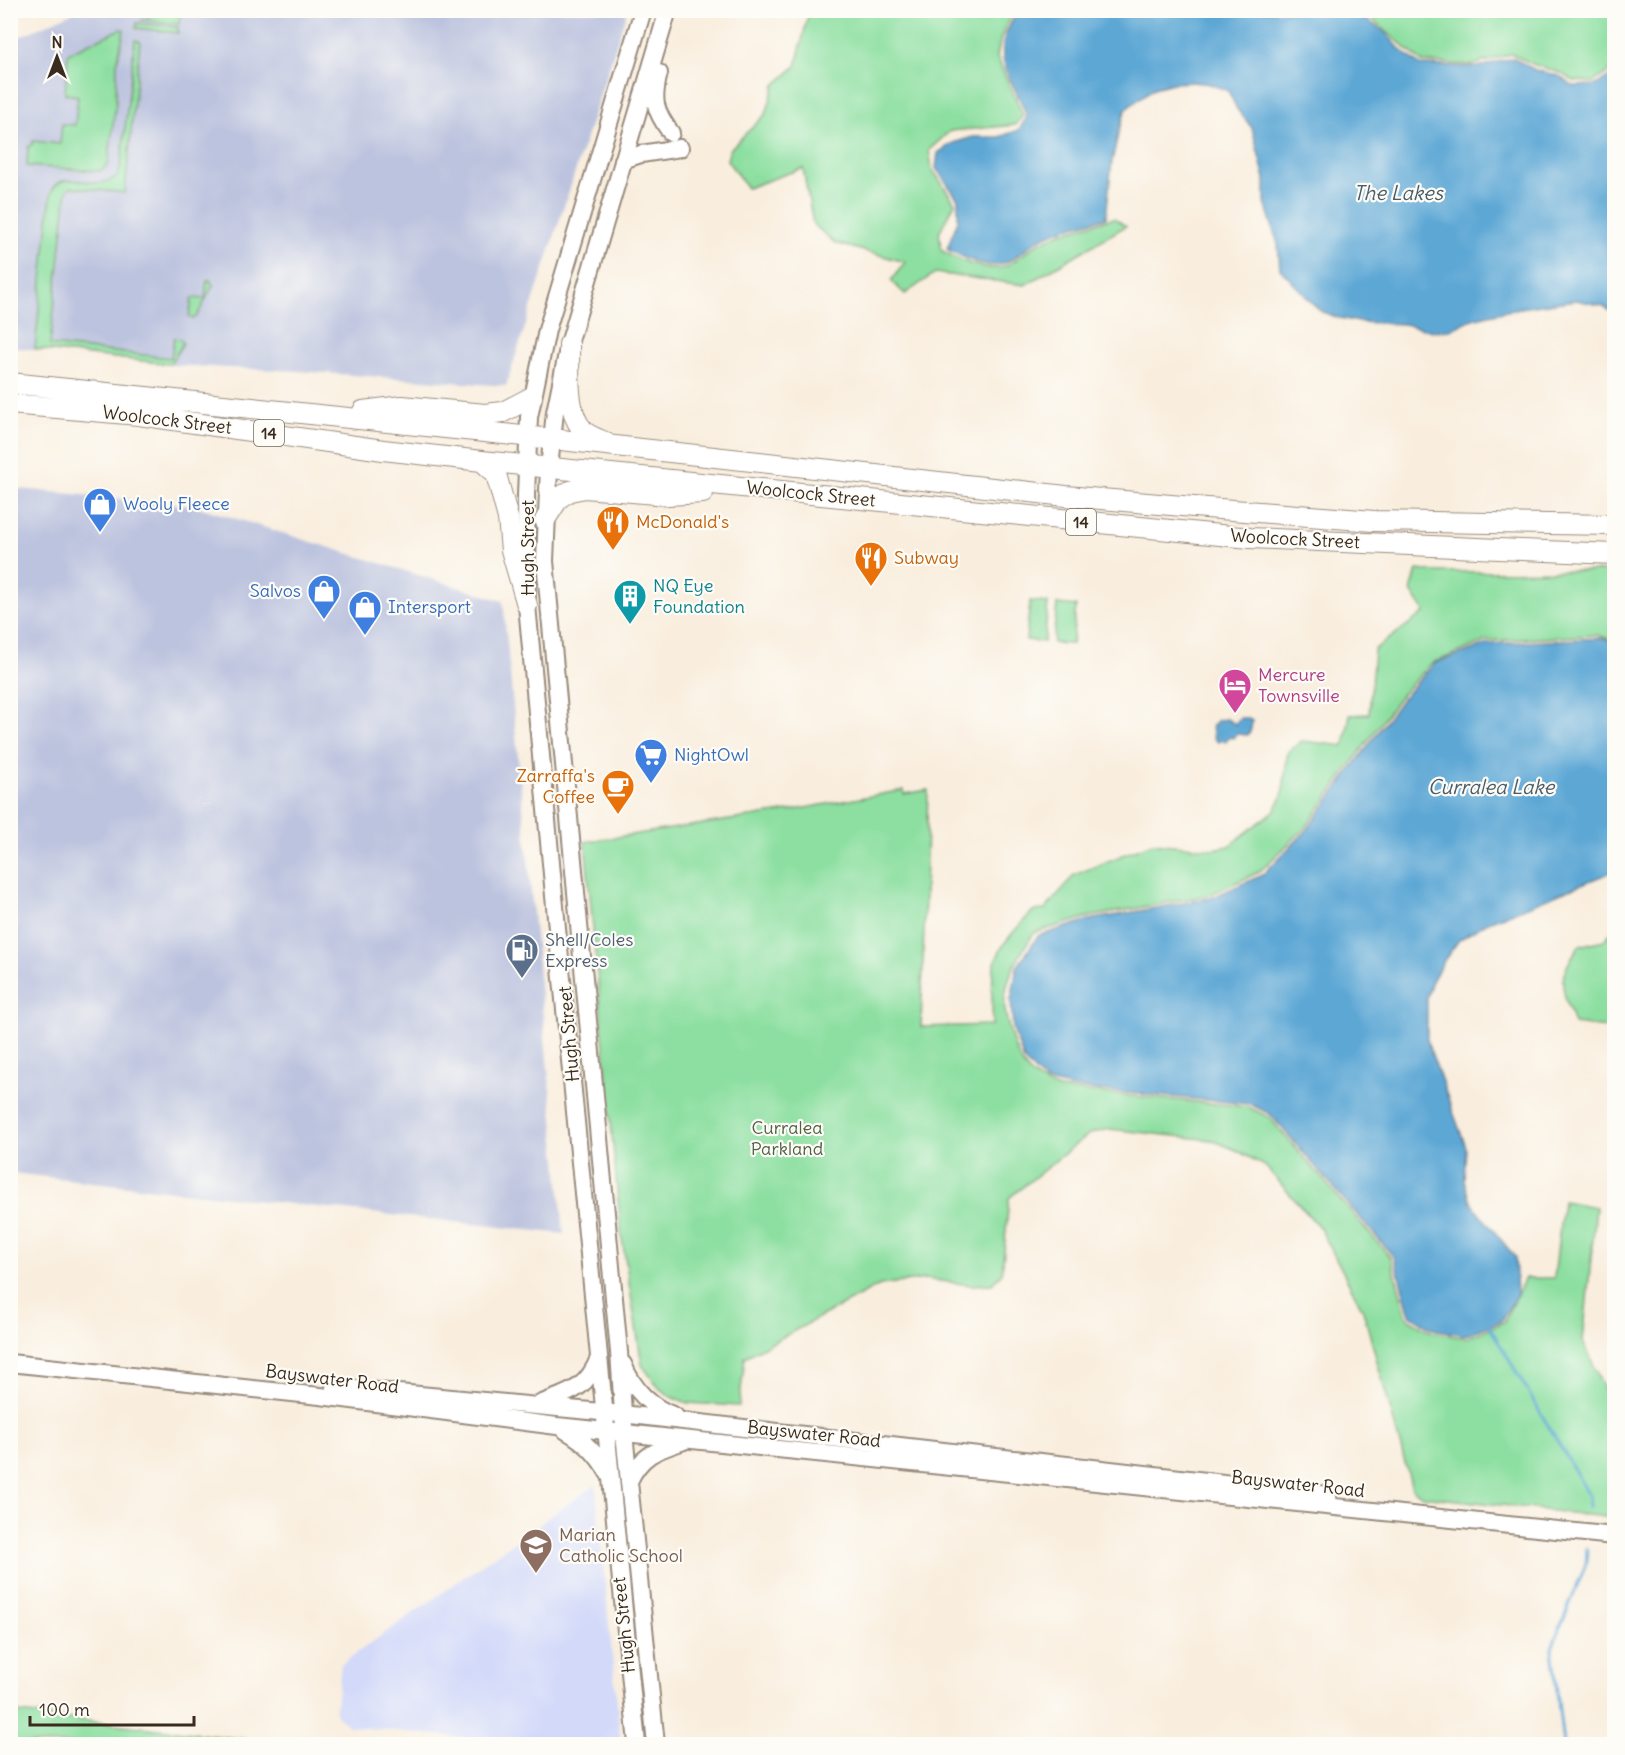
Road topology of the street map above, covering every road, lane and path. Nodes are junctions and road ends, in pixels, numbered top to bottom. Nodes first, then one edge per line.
1 (643, 10) edge
2 (669, 10) edge
3 (671, 132) dead end
4 (680, 148) dead end
5 (623, 160) junction
6 (569, 344) junction
7 (10, 383) edge
8 (532, 397) junction
9 (10, 404) edge
10 (327, 415) junction
11 (528, 436) junction
12 (552, 439) junction
13 (610, 445) junction
14 (482, 461) junction
15 (527, 466) junction
16 (549, 468) junction
17 (763, 489) junction
18 (545, 520) junction
19 (1614, 525) edge
20 (1614, 554) edge
21 (527, 605) junction
22 (10, 1352) edge
23 (618, 1352) junction
24 (600, 1357) junction
25 (10, 1363) edge
26 (536, 1406) junction
27 (605, 1412) junction
28 (622, 1414) junction
29 (693, 1422) junction
30 (557, 1426) junction
31 (615, 1432) junction
32 (688, 1439) junction
33 (611, 1478) junction
34 (629, 1481) junction
35 (1614, 1526) edge
36 (1614, 1536) edge
37 (637, 1744) edge
38 (656, 1744) edge

1 - 8 main road, Hugh Street
2 - 3 main road
2 - 5 main road, Hugh Street
4 - 5 main road
5 - 6 main road, Hugh Street
6 - 12 main road, Hugh Street
6 - 13 main road
7 - 10 main road, Woolcock Street / 14
8 - 10 main road
8 - 11 main road, Hugh Street
9 - 14 main road, Woolcock Street / 14
10 - 11 main road, Woolcock Street / 14
11 - 12 main road, Woolcock Street / 14
11 - 15 main road, Hugh Street
12 - 13 main road, Woolcock Street / 14
12 - 16 main road, Hugh Street
13 - 19 main road, Woolcock Street / 14
14 - 15 main road, Woolcock Street / 14
14 - 21 main road
15 - 16 main road, Woolcock Street / 14
15 - 21 main road, Hugh Street
16 - 17 main road, Woolcock Street / 14
16 - 18 main road, Hugh Street
17 - 18 main road
17 - 20 main road, Woolcock Street / 14
18 - 23 main road, Hugh Street
21 - 24 main road, Hugh Street
22 - 26 main road, Bayswater Road
23 - 28 main road, Hugh Street
23 - 29 main road
24 - 26 main road
24 - 27 main road, Hugh Street
25 - 30 main road, Bayswater Road
26 - 27 main road, Bayswater Road
27 - 28 main road, Bayswater Road
27 - 31 main road, Hugh Street
28 - 29 main road, Bayswater Road
28 - 31 main road, Hugh Street
29 - 35 main road, Bayswater Road
30 - 31 main road, Bayswater Road
30 - 33 main road
31 - 32 main road, Bayswater Road
31 - 33 main road, Hugh Street
31 - 34 main road, Hugh Street
32 - 34 main road
32 - 36 main road, Bayswater Road
33 - 37 main road, Hugh Street
34 - 38 main road, Hugh Street

